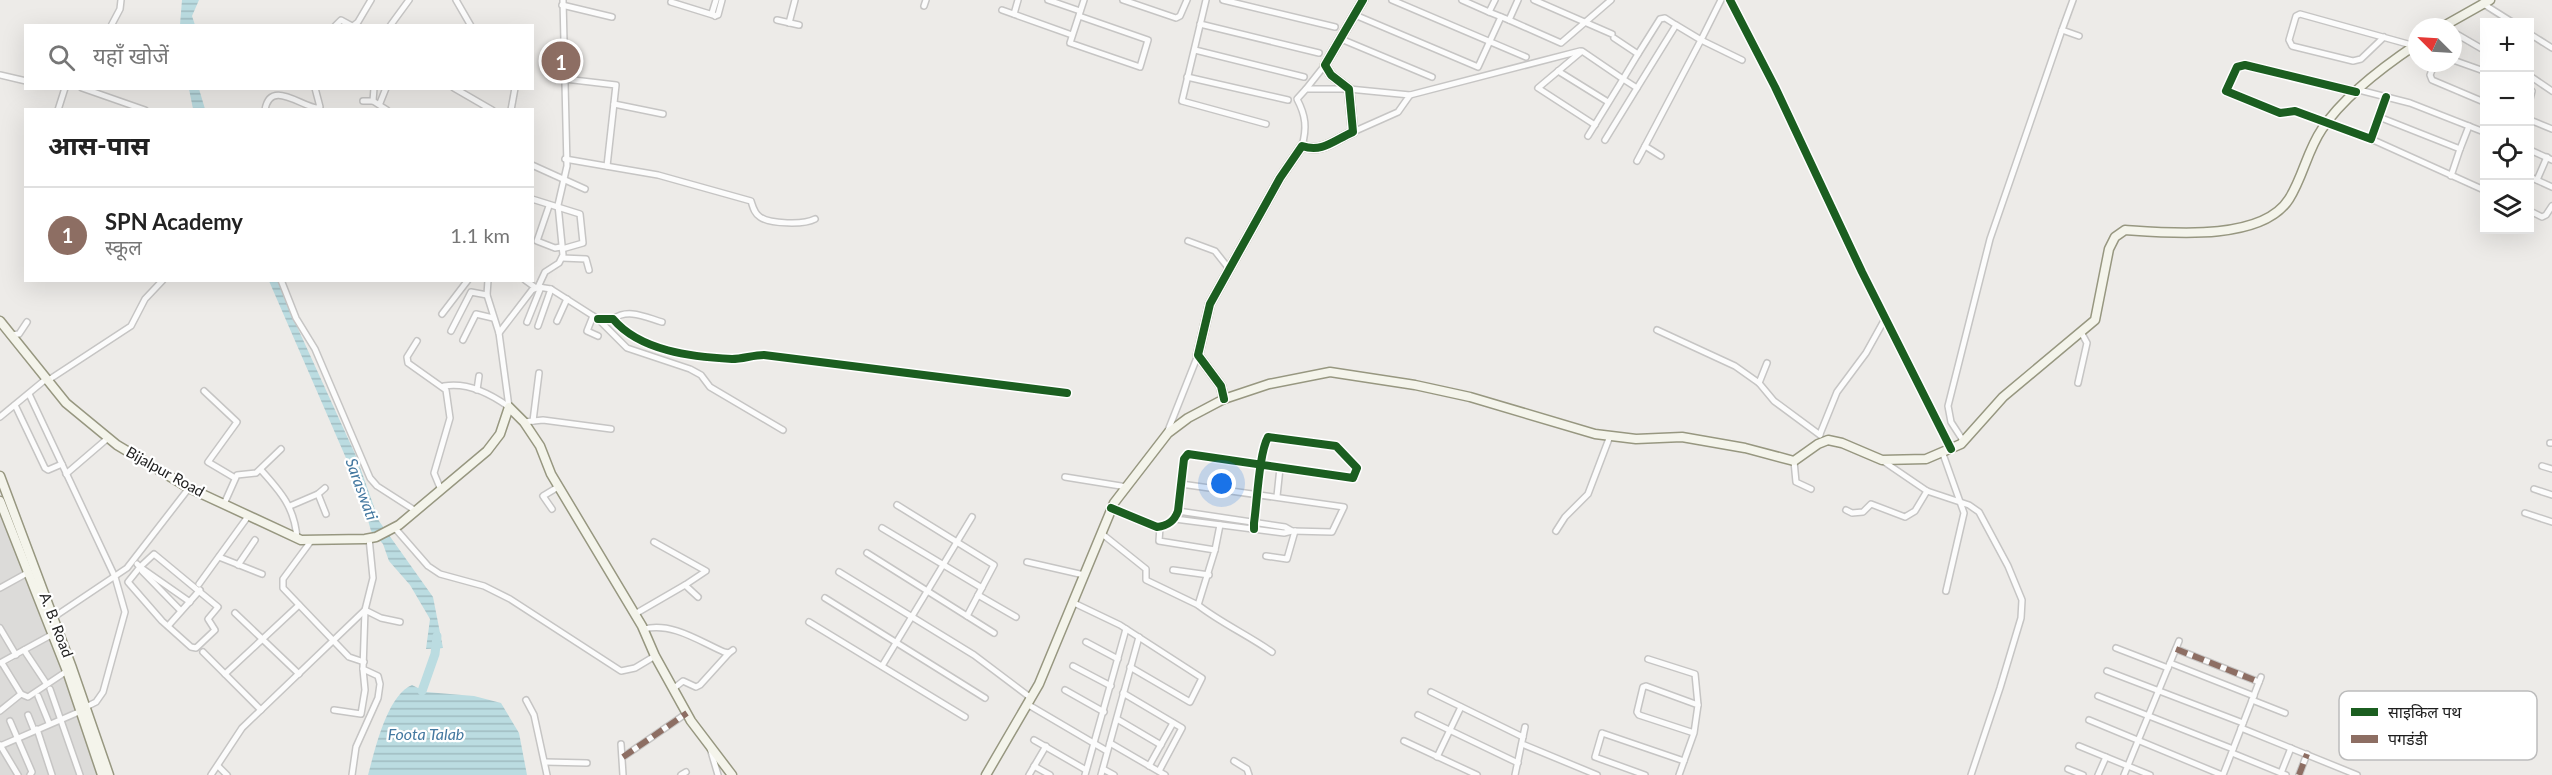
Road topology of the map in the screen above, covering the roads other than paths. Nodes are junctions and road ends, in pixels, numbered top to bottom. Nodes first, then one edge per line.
1 (121, 0) edge
2 (371, 0) edge
3 (409, 0) edge
4 (456, 0) edge
5 (716, 0) edge
6 (722, 0) edge
7 (795, 0) edge
8 (1018, 0) edge
9 (1048, 0) edge
10 (1084, 0) edge
11 (1123, 0) edge
12 (1187, 0) edge
13 (1206, 0) edge
14 (1223, 0) edge
15 (1253, 0) edge
16 (1363, 0) edge
17 (1392, 0) edge
18 (1462, 0) edge
19 (1495, 0) edge
20 (1518, 0) edge
21 (1534, 0) edge
22 (1721, 0) edge
23 (1730, 0) edge
24 (2073, 0) edge
25 (1609, 1) edge
26 (562, 2) edge
27 (671, 2) dead end
28 (2486, 2) edge
29 (1251, 7) junction
30 (1002, 10) dead end
31 (1489, 12) junction
32 (1014, 14) junction
33 (1079, 14) junction
34 (713, 15) junction
35 (1355, 15) junction
36 (612, 17) dead end
37 (1501, 17) junction
38 (2458, 18) edge
39 (2507, 18) edge
40 (777, 20) dead end
41 (1509, 20) junction
42 (1585, 22) junction
43 (789, 23) junction
44 (112, 24) edge
45 (355, 24) edge
46 (391, 24) edge
47 (470, 24) edge
48 (1200, 24) junction
49 (799, 25) dead end
50 (1676, 26) junction
51 (1335, 27) dead end
52 (2062, 30) junction
53 (1072, 35) junction
54 (2079, 36) dead end
55 (2384, 37) junction
56 (2462, 37) edge
57 (2534, 37) edge
58 (1341, 39) junction
59 (1701, 40) junction
60 (1490, 41) junction
61 (2408, 43) edge
62 (2480, 48) edge
63 (2552, 48) edge
64 (1195, 50) junction
65 (1582, 51) junction
66 (2408, 51) edge
67 (1319, 53) dead end
68 (1638, 54) junction
69 (1526, 57) dead end
70 (1742, 60) dead end
71 (2462, 63) edge
72 (1324, 64) junction
73 (2480, 70) edge
74 (1558, 71) junction
75 (2431, 72) edge
76 (0, 75) edge
77 (1187, 77) junction
78 (1304, 77) dead end
79 (1432, 77) dead end
80 (565, 79) junction
81 (1623, 79) junction
82 (2534, 79) edge
83 (24, 81) edge
84 (1637, 88) junction
85 (1306, 89) junction
86 (1349, 89) junction
87 (64, 90) edge
88 (88, 90) edge
89 (315, 90) edge
90 (374, 90) edge
91 (385, 90) edge
92 (457, 90) edge
93 (514, 90) edge
94 (2358, 91) junction
95 (2552, 91) edge
96 (1410, 95) junction
97 (2386, 97) junction
98 (1288, 100) dead end
99 (2480, 100) edge
100 (363, 101) dead end
101 (376, 102) junction
102 (1608, 102) junction
103 (614, 104) junction
104 (59, 108) edge
105 (139, 108) edge
106 (265, 108) edge
107 (318, 108) edge
108 (318, 108) edge
109 (384, 108) edge
110 (489, 108) edge
111 (511, 108) edge
112 (663, 114) dead end
113 (2379, 117) junction
114 (2534, 122) edge
115 (1266, 123) dead end
116 (2327, 123) junction
117 (1595, 125) junction
118 (2469, 126) junction
119 (2552, 129) edge
120 (2480, 130) edge
121 (1353, 132) junction
122 (1588, 136) dead end
123 (2371, 139) junction
124 (1605, 140) dead end
125 (1302, 146) junction
126 (1645, 146) junction
127 (2460, 149) junction
128 (2534, 152) edge
129 (1661, 156) dead end
130 (565, 159) junction
131 (2549, 159) edge
132 (1636, 161) dead end
133 (534, 166) edge
134 (607, 166) junction
135 (2451, 176) junction
136 (564, 178) junction
137 (2534, 179) edge
138 (2537, 180) junction
139 (2552, 187) edge
140 (2480, 188) edge
141 (585, 189) dead end
142 (534, 199) edge
143 (558, 205) junction
144 (549, 206) junction
145 (2552, 206) edge
146 (2534, 213) edge
147 (815, 219) dead end
148 (535, 240) edge
149 (1188, 241) dead end
150 (561, 248) junction
151 (562, 258) junction
152 (589, 270) dead end
153 (1230, 270) junction
154 (161, 282) edge
155 (282, 282) edge
156 (466, 282) edge
157 (488, 282) edge
158 (529, 282) edge
159 (539, 287) junction
160 (551, 289) junction
161 (487, 295) junction
162 (567, 299) junction
163 (442, 314) dead end
164 (1886, 317) junction
165 (493, 318) junction
166 (598, 318) junction
167 (611, 318) junction
168 (0, 321) edge
169 (557, 321) dead end
170 (27, 322) dead end
171 (527, 322) dead end
172 (662, 322) dead end
173 (538, 326) dead end
174 (1656, 330) dead end
175 (452, 332) dead end
176 (2081, 332) junction
177 (499, 333) junction
178 (10, 335) junction
179 (598, 336) dead end
180 (463, 340) dead end
181 (417, 341) dead end
182 (1198, 356) junction
183 (1767, 363) dead end
184 (538, 373) dead end
185 (479, 376) dead end
186 (47, 380) junction
187 (1759, 383) junction
188 (2078, 383) dead end
189 (444, 386) junction
190 (477, 390) junction
191 (204, 391) dead end
192 (1067, 393) dead end
193 (29, 394) junction
194 (1224, 399) junction
195 (15, 405) junction
196 (509, 407) junction
197 (0, 417) edge
198 (529, 421) junction
199 (611, 429) dead end
200 (783, 430) dead end
201 (1167, 435) junction
202 (1610, 436) junction
203 (108, 438) junction
204 (1821, 438) junction
205 (1957, 446) junction
206 (281, 449) dead end
207 (1943, 454) junction
208 (1882, 460) junction
209 (1794, 461) junction
210 (62, 465) junction
211 (1262, 465) junction
212 (2542, 466) dead end
213 (1280, 468) junction
214 (2552, 469) edge
215 (261, 470) junction
216 (66, 474) junction
217 (1065, 477) dead end
218 (235, 478) junction
219 (0, 479) edge
220 (1181, 484) junction
221 (558, 487) junction
222 (1128, 487) junction
223 (189, 488) junction
224 (325, 488) dead end
225 (1810, 489) dead end
226 (2534, 489) dead end
227 (441, 490) junction
228 (1927, 491) junction
229 (318, 494) junction
230 (1258, 494) junction
231 (2552, 495) edge
232 (1277, 496) junction
233 (0, 501) edge
234 (1961, 503) junction
235 (224, 504) junction
236 (897, 505) dead end
237 (290, 506) junction
238 (1113, 506) junction
239 (552, 509) dead end
240 (416, 510) junction
241 (1846, 510) dead end
242 (1178, 511) junction
243 (2525, 513) dead end
244 (326, 514) dead end
245 (249, 515) junction
246 (972, 517) dead end
247 (1175, 519) junction
248 (2552, 522) edge
249 (1220, 525) junction
250 (1254, 526) junction
251 (1160, 527) junction
252 (393, 528) junction
253 (882, 528) dead end
254 (1293, 531) junction
255 (1556, 531) dead end
256 (1100, 533) junction
257 (372, 538) junction
258 (297, 539) junction
259 (255, 540) dead end
260 (311, 541) junction
261 (958, 541) junction
262 (654, 542) dead end
263 (1215, 550) junction
264 (867, 553) dead end
265 (1266, 556) dead end
266 (219, 557) junction
267 (1027, 562) dead end
268 (136, 564) junction
269 (238, 565) junction
270 (944, 565) junction
271 (1173, 570) dead end
272 (29, 572) junction
273 (839, 572) dead end
274 (262, 574) dead end
275 (1084, 575) junction
276 (1209, 575) junction
277 (115, 577) junction
278 (685, 585) junction
279 (200, 587) junction
280 (0, 588) edge
281 (982, 588) junction
282 (928, 591) junction
283 (1946, 591) dead end
284 (978, 595) junction
285 (698, 597) dead end
286 (825, 598) dead end
287 (190, 602) junction
288 (1074, 603) junction
289 (299, 605) junction
290 (1198, 605) junction
291 (365, 610) junction
292 (181, 611) junction
293 (235, 613) dead end
294 (635, 614) junction
295 (913, 616) junction
296 (967, 616) junction
297 (54, 617) junction
298 (1016, 617) dead end
299 (400, 622) dead end
300 (809, 622) dead end
301 (168, 626) junction
302 (0, 628) edge
303 (644, 629) junction
304 (1126, 629) junction
305 (994, 633) dead end
306 (53, 634) junction
307 (1139, 637) junction
308 (262, 639) junction
309 (334, 641) junction
310 (2179, 641) dead end
311 (1086, 642) dead end
312 (897, 643) junction
313 (2116, 648) dead end
314 (2176, 649) junction
315 (24, 650) junction
316 (203, 652) dead end
317 (1272, 652) dead end
318 (16, 655) junction
319 (655, 656) junction
320 (1118, 659) junction
321 (1648, 659) dead end
322 (1, 663) edge
323 (363, 665) junction
324 (2169, 665) junction
325 (882, 666) junction
326 (1073, 666) dead end
327 (1130, 667) junction
328 (67, 671) junction
329 (2107, 671) dead end
330 (225, 674) junction
331 (299, 674) junction
332 (46, 683) junction
333 (1111, 686) junction
334 (50, 689) dead end
335 (673, 689) junction
336 (1065, 690) dead end
337 (1431, 692) dead end
338 (2158, 692) junction
339 (1123, 693) junction
340 (21, 694) junction
341 (38, 696) dead end
342 (2098, 696) dead end
343 (985, 698) dead end
344 (2253, 698) junction
345 (526, 700) dead end
346 (1029, 701) junction
347 (1698, 705) junction
348 (1461, 707) junction
349 (84, 709) junction
350 (261, 710) junction
351 (334, 710) dead end
352 (0, 711) edge
353 (1104, 712) junction
354 (687, 713) junction
355 (2284, 713) dead end
356 (28, 715) dead end
357 (1418, 715) dead end
358 (2148, 716) junction
359 (965, 717) dead end
360 (61, 718) junction
361 (1117, 719) junction
362 (2089, 720) dead end
363 (10, 721) dead end
364 (49, 723) junction
365 (1173, 723) junction
366 (2242, 725) junction
367 (1525, 727) dead end
368 (35, 730) junction
369 (1450, 731) junction
370 (1694, 733) junction
371 (18, 738) junction
372 (1034, 740) dead end
373 (1522, 740) junction
374 (1404, 741) dead end
375 (2138, 741) junction
376 (1094, 743) junction
377 (1110, 743) junction
378 (621, 744) dead end
379 (1161, 745) junction
380 (0, 746) edge
381 (710, 746) junction
382 (1046, 746) junction
383 (2079, 746) dead end
384 (2291, 748) junction
385 (1107, 751) junction
386 (2232, 751) junction
387 (2307, 754) junction
388 (622, 757) junction
389 (1437, 757) junction
390 (2106, 757) junction
391 (1234, 761) dead end
392 (1684, 761) junction
393 (545, 762) junction
394 (587, 763) dead end
395 (1518, 764) junction
396 (218, 766) junction
397 (1035, 766) junction
398 (1149, 766) junction
399 (2128, 766) junction
400 (2068, 769) dead end
401 (1159, 771) junction
402 (1086, 772) edge
403 (1102, 772) edge
404 (101, 774) edge
405 (2284, 774) edge
406 (18, 775) edge
407 (30, 775) edge
408 (52, 775) edge
409 (81, 775) edge
410 (210, 775) edge
411 (227, 775) edge
412 (352, 775) edge
413 (547, 775) edge
414 (623, 775) edge
415 (718, 775) edge
416 (732, 775) edge
417 (986, 775) edge
418 (1029, 775) edge
419 (1050, 775) edge
420 (1114, 775) edge
421 (1165, 775) edge
422 (1249, 775) edge
423 (1477, 775) edge
424 (1516, 775) edge
425 (1597, 775) edge
426 (1645, 775) edge
427 (1678, 775) edge
428 (1971, 775) edge
429 (2083, 775) edge
430 (2098, 775) edge
431 (2124, 775) edge
432 (2150, 775) edge
433 (2223, 775) edge
434 (2299, 775) edge
435 (2357, 775) edge

1 - 44 street
2 - 45 street
3 - 46 street
4 - 47 street
5 - 34 street
6 - 34 street
7 - 43 street
8 - 32 street
9 - 33 street
10 - 33 street
11 - 12 street
13 - 48 street
14 - 29 street
15 - 29 street
16 - 35 main road
17 - 60 street
18 - 31 street
19 - 31 street
20 - 41 street
21 - 42 street
22 - 59 street
23 - 164 street
24 - 52 street
25 - 42 street
26 - 36 street
26 - 80 street
27 - 34 street
28 - 38 main road
28 - 39 street
29 - 51 street
30 - 32 street
31 - 37 street
32 - 53 street
33 - 53 street
33 - 53 street
35 - 58 main road
35 - 60 street
37 - 41 street
37 - 60 street
40 - 43 street
41 - 42 street
42 - 68 street
43 - 49 street
48 - 64 street
48 - 67 street
50 - 59 street
50 - 68 street
50 - 84 street
52 - 54 street
52 - 205 street
55 - 55 street
55 - 61 street
56 - 62 street
57 - 63 street
58 - 72 main road
58 - 79 street
59 - 70 street
59 - 126 street
60 - 69 street
64 - 77 street
64 - 78 street
65 - 74 street
65 - 81 street
65 - 96 street
66 - 94 main road
68 - 81 street
71 - 73 street
72 - 85 street
72 - 86 main road
74 - 102 street
74 - 117 street
75 - 99 street
76 - 83 street
77 - 98 street
77 - 115 street
80 - 103 street
80 - 130 street
81 - 84 street
81 - 102 street
82 - 95 street
84 - 124 street
85 - 86 street
85 - 125 street
86 - 96 street
86 - 121 main road
87 - 104 street
88 - 105 street
89 - 108 street
90 - 101 street
91 - 101 street
92 - 110 street
93 - 111 street
94 - 97 street
94 - 116 main road
94 - 116 street
96 - 121 street
97 - 113 street
97 - 118 street
100 - 101 street
101 - 109 street
102 - 117 street
103 - 112 street
103 - 134 street
106 - 107 street
113 - 123 street
113 - 127 street
114 - 119 street
116 - 123 street
116 - 176 main road
117 - 122 street
118 - 120 street
118 - 127 street
121 - 125 main road
123 - 135 street
125 - 153 main road
126 - 129 street
126 - 132 street
127 - 135 street
128 - 131 street
130 - 134 street
130 - 136 street
131 - 138 street
133 - 136 street
134 - 147 street
135 - 140 street
136 - 141 street
136 - 143 street
137 - 138 street
138 - 139 street
142 - 144 street
143 - 144 street
143 - 150 street
143 - 150 street
144 - 148 street
145 - 146 street
148 - 150 street
149 - 153 street
150 - 151 street
151 - 152 street
151 - 159 street
153 - 182 main road
154 - 186 street
155 - 240 street
156 - 163 street
157 - 161 street
158 - 159 street
159 - 160 street
159 - 171 street
159 - 177 street
160 - 162 street
160 - 173 street
161 - 165 street
161 - 175 street
162 - 166 street
162 - 169 street
164 - 204 street
164 - 205 street
165 - 177 street
165 - 180 street
166 - 167 street
166 - 179 street
166 - 200 street
167 - 172 street
167 - 192 street
168 - 178 main road, Bijalpur Road
170 - 178 street
174 - 187 street
176 - 188 street
176 - 205 main road
177 - 196 street
178 - 186 main road, Bijalpur Road
181 - 189 street
182 - 194 main road
182 - 201 street
183 - 187 street
184 - 198 street
185 - 190 street
186 - 193 street
186 - 203 main road, Bijalpur Road
187 - 204 street
189 - 190 street
189 - 227 street
190 - 196 street
191 - 218 street
193 - 195 street
193 - 210 street
194 - 201 main road
194 - 202 main road
195 - 197 street
195 - 210 street
196 - 198 main road
196 - 227 main road
198 - 199 street
198 - 221 main road
201 - 222 main road
202 - 209 main road
202 - 255 street
203 - 216 street
203 - 223 main road, Bijalpur Road
204 - 208 main road
204 - 209 main road
205 - 207 main road
206 - 215 street
207 - 208 main road
207 - 234 street
208 - 228 street
209 - 225 street
210 - 216 street
211 - 213 street
211 - 213 street
211 - 220 street
211 - 230 street
212 - 214 street
213 - 232 street
215 - 218 street
215 - 237 street
216 - 277 street
217 - 222 street
218 - 235 street
219 - 297 main road, A. B. Road
220 - 230 street
220 - 242 street
221 - 239 street
221 - 294 main road
222 - 238 main road
223 - 235 main road, Bijalpur Road
223 - 268 street
224 - 229 street
226 - 231 street
227 - 240 main road
228 - 234 street
228 - 241 street
229 - 237 street
229 - 244 street
230 - 232 street
230 - 250 street
232 - 254 street
233 - 272 main road, A. B. Road
234 - 283 street
234 - 428 street
235 - 245 main road, Bijalpur Road
236 - 261 street
237 - 258 street
238 - 251 street
238 - 256 main road
240 - 252 main road
242 - 247 street
242 - 250 street
243 - 248 street
245 - 258 main road, Bijalpur Road
245 - 266 street
246 - 261 street
247 - 249 street
247 - 251 street
249 - 250 street
249 - 263 street
250 - 254 street
251 - 263 street
252 - 257 main road
252 - 319 street
253 - 270 street
254 - 265 street
256 - 275 main road
256 - 290 street
257 - 260 main road, Bijalpur Road
257 - 291 street
258 - 260 main road, Bijalpur Road
259 - 269 street
260 - 289 street
261 - 270 street
261 - 281 street
262 - 278 street
263 - 276 street
264 - 282 street
266 - 269 street
266 - 279 street
267 - 275 street
268 - 277 street
268 - 279 street
268 - 287 street
268 - 292 street
268 - 301 street
269 - 274 street
270 - 281 street
270 - 282 street
271 - 276 street
272 - 280 street
272 - 306 main road, A. B. Road
273 - 295 street
275 - 288 main road
276 - 290 street
277 - 297 street
277 - 349 street
278 - 285 street
278 - 294 street
279 - 287 street
279 - 301 street
281 - 284 street
282 - 295 street
282 - 296 street
284 - 296 street
284 - 298 street
286 - 312 street
287 - 292 street
288 - 304 street
288 - 346 main road
289 - 308 street
289 - 309 street
290 - 317 street
291 - 299 street
291 - 309 street
291 - 323 street
292 - 301 street
293 - 308 street
294 - 303 main road
295 - 312 street
295 - 346 street
296 - 305 street
297 - 349 main road, A. B. Road
300 - 325 street
302 - 318 street
303 - 319 main road
303 - 335 street
304 - 307 street
304 - 320 street
306 - 315 street
306 - 328 main road, A. B. Road
307 - 327 street
307 - 327 street
308 - 330 street
308 - 331 street
309 - 323 street
309 - 331 street
310 - 314 street
311 - 320 street
312 - 325 street
312 - 343 street
313 - 324 street
314 - 324 street
314 - 344 street
315 - 318 street
315 - 332 street
316 - 330 street
318 - 322 street
319 - 335 main road
320 - 333 street
321 - 347 street
322 - 340 street
323 - 351 street
323 - 412 street
324 - 338 street
324 - 344 street
325 - 359 street
326 - 333 street
327 - 339 street
328 - 332 street
328 - 349 main road, A. B. Road
329 - 338 street
330 - 350 street
331 - 350 street
332 - 340 street
333 - 353 street
334 - 360 street
335 - 354 main road
336 - 353 street
337 - 348 street
338 - 358 street
338 - 366 street
339 - 361 street
339 - 365 street
340 - 352 street
341 - 364 street
342 - 358 street
344 - 355 street
344 - 366 street
345 - 393 street
346 - 376 street
346 - 417 main road
347 - 370 street
347 - 370 street
348 - 369 street
348 - 373 street
349 - 360 street
349 - 404 main road, A. B. Road
350 - 396 street
353 - 376 street
354 - 381 main road
354 - 388 street
356 - 368 street
357 - 369 street
358 - 375 street
358 - 386 street
360 - 364 street
360 - 409 street
361 - 377 street
361 - 379 street
362 - 375 street
363 - 371 street
364 - 368 street
365 - 379 street
365 - 401 street
366 - 384 street
366 - 386 street
367 - 373 street
368 - 371 street
368 - 408 street
369 - 389 street
369 - 395 street
370 - 392 street
371 - 380 street
371 - 407 street
372 - 382 street
373 - 395 street
373 - 425 street
374 - 389 street
375 - 399 street
375 - 433 street
376 - 385 street
376 - 402 street
377 - 385 street
377 - 398 street
378 - 388 street
379 - 398 street
380 - 406 street
381 - 415 street
381 - 416 main road
382 - 397 street
382 - 402 street
383 - 390 street
384 - 387 street
384 - 405 street
385 - 403 street
386 - 405 street
386 - 433 street
387 - 434 street
387 - 435 street
388 - 414 street
389 - 423 street
390 - 399 street
390 - 430 street
391 - 422 street
392 - 426 street
392 - 427 street
393 - 394 street
393 - 413 street
395 - 424 street
396 - 410 street
396 - 411 street
397 - 418 street
397 - 419 street
398 - 401 street
399 - 431 street
399 - 432 street
400 - 429 street
401 - 421 street
403 - 420 street

